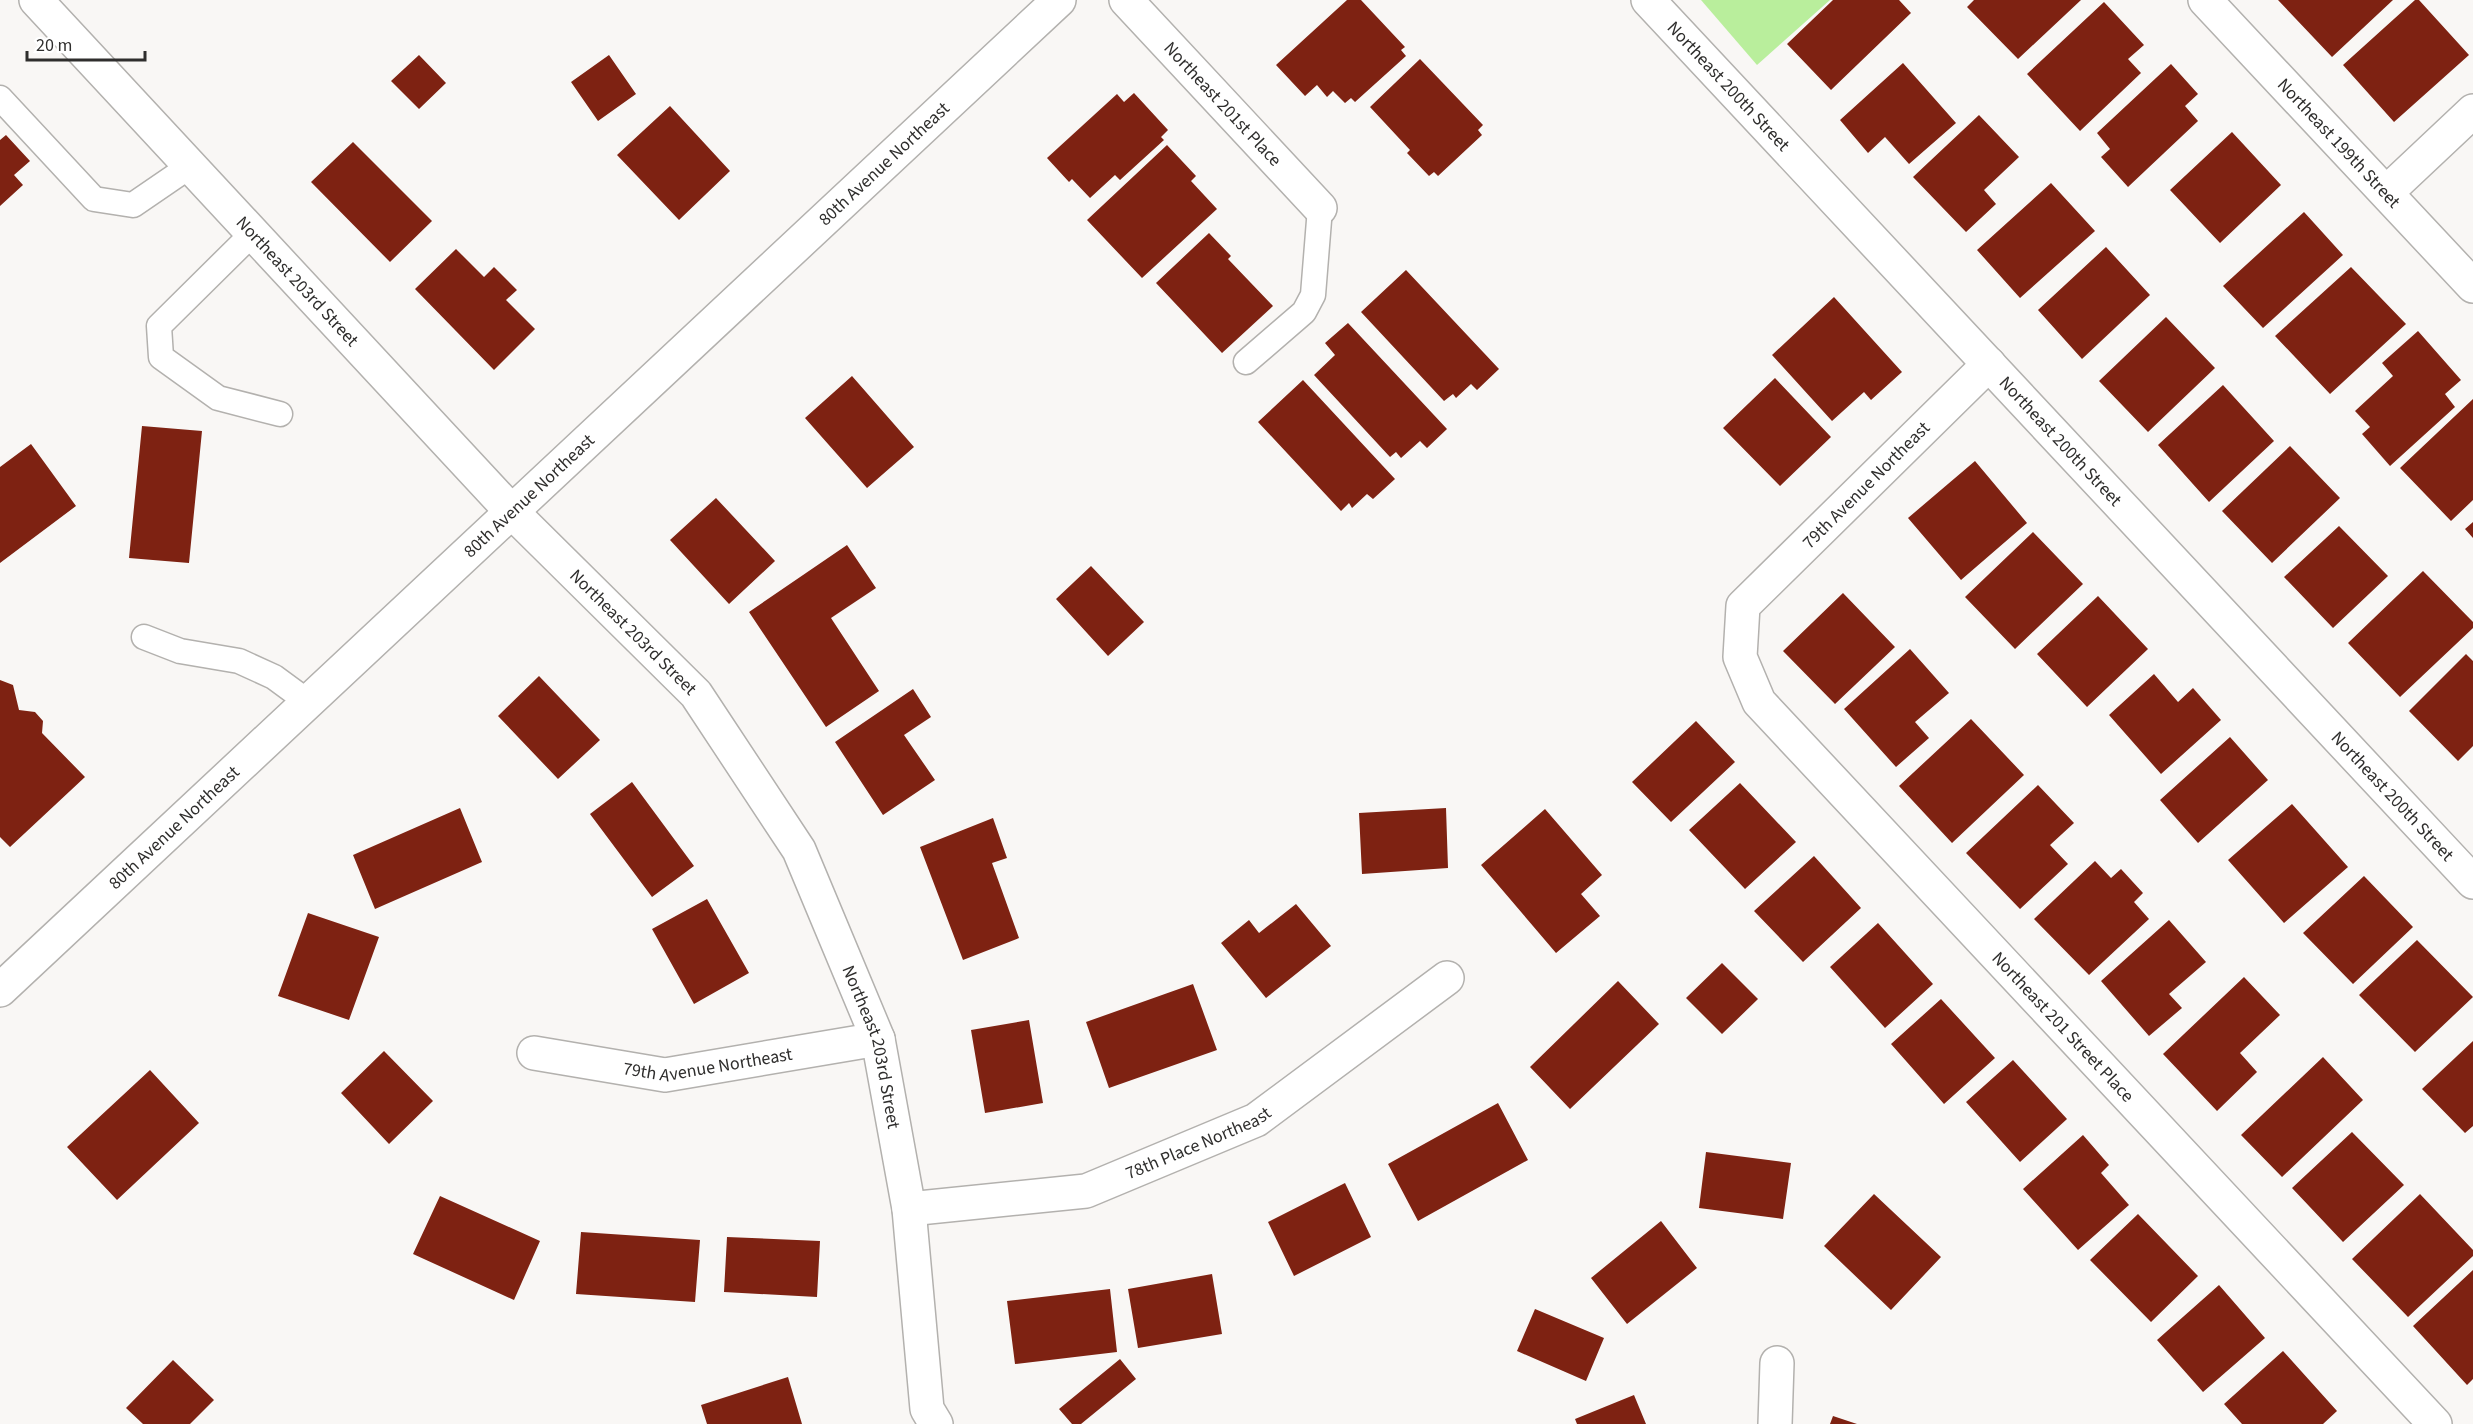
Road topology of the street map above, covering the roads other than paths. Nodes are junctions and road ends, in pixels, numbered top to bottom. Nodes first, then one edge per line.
1 (36, 0) edge
2 (1059, 0) edge
3 (1126, 0) edge
4 (1648, 0) edge
5 (2205, 0) edge
6 (0, 98) edge
7 (2473, 111) edge
8 (190, 166) junction
9 (2387, 192) junction
10 (1320, 208) joint
11 (253, 233) junction
12 (2473, 286) edge
13 (1246, 362) dead end
14 (1989, 364) junction
15 (280, 414) dead end
16 (511, 511) junction
17 (1743, 606) joint
18 (144, 637) dead end
19 (308, 702) junction
20 (2473, 882) edge
21 (1446, 978) dead end
22 (0, 990) edge
23 (878, 1039) junction
24 (534, 1053) dead end
25 (909, 1209) junction
26 (1777, 1363) dead end
27 (936, 1424) edge
28 (1775, 1424) edge
29 (2435, 1424) edge

1 - 8 street, Northeast 203rd Street
2 - 16 street, 80th Avenue Northeast
3 - 10 street, Northeast 201st Place
4 - 14 street, Northeast 200th Street
5 - 9 street, Northeast 199th Street
6 - 8 lane
7 - 9 street
8 - 11 street, Northeast 203rd Street
9 - 12 street, Northeast 199th Street
10 - 13 lane
11 - 15 lane
11 - 16 street, Northeast 203rd Street
14 - 17 street, 79th Avenue Northeast
14 - 20 street, Northeast 200th Street
16 - 19 street, 80th Avenue Northeast
16 - 23 street, Northeast 203rd Street
17 - 29 street, Northeast 201 Street Place
18 - 19 lane
19 - 22 street, 80th Avenue Northeast
21 - 25 street, 78th Place Northeast
23 - 24 street, 79th Avenue Northeast
23 - 25 street, Northeast 203rd Street
25 - 27 street, Northeast 203rd Street
26 - 28 street

